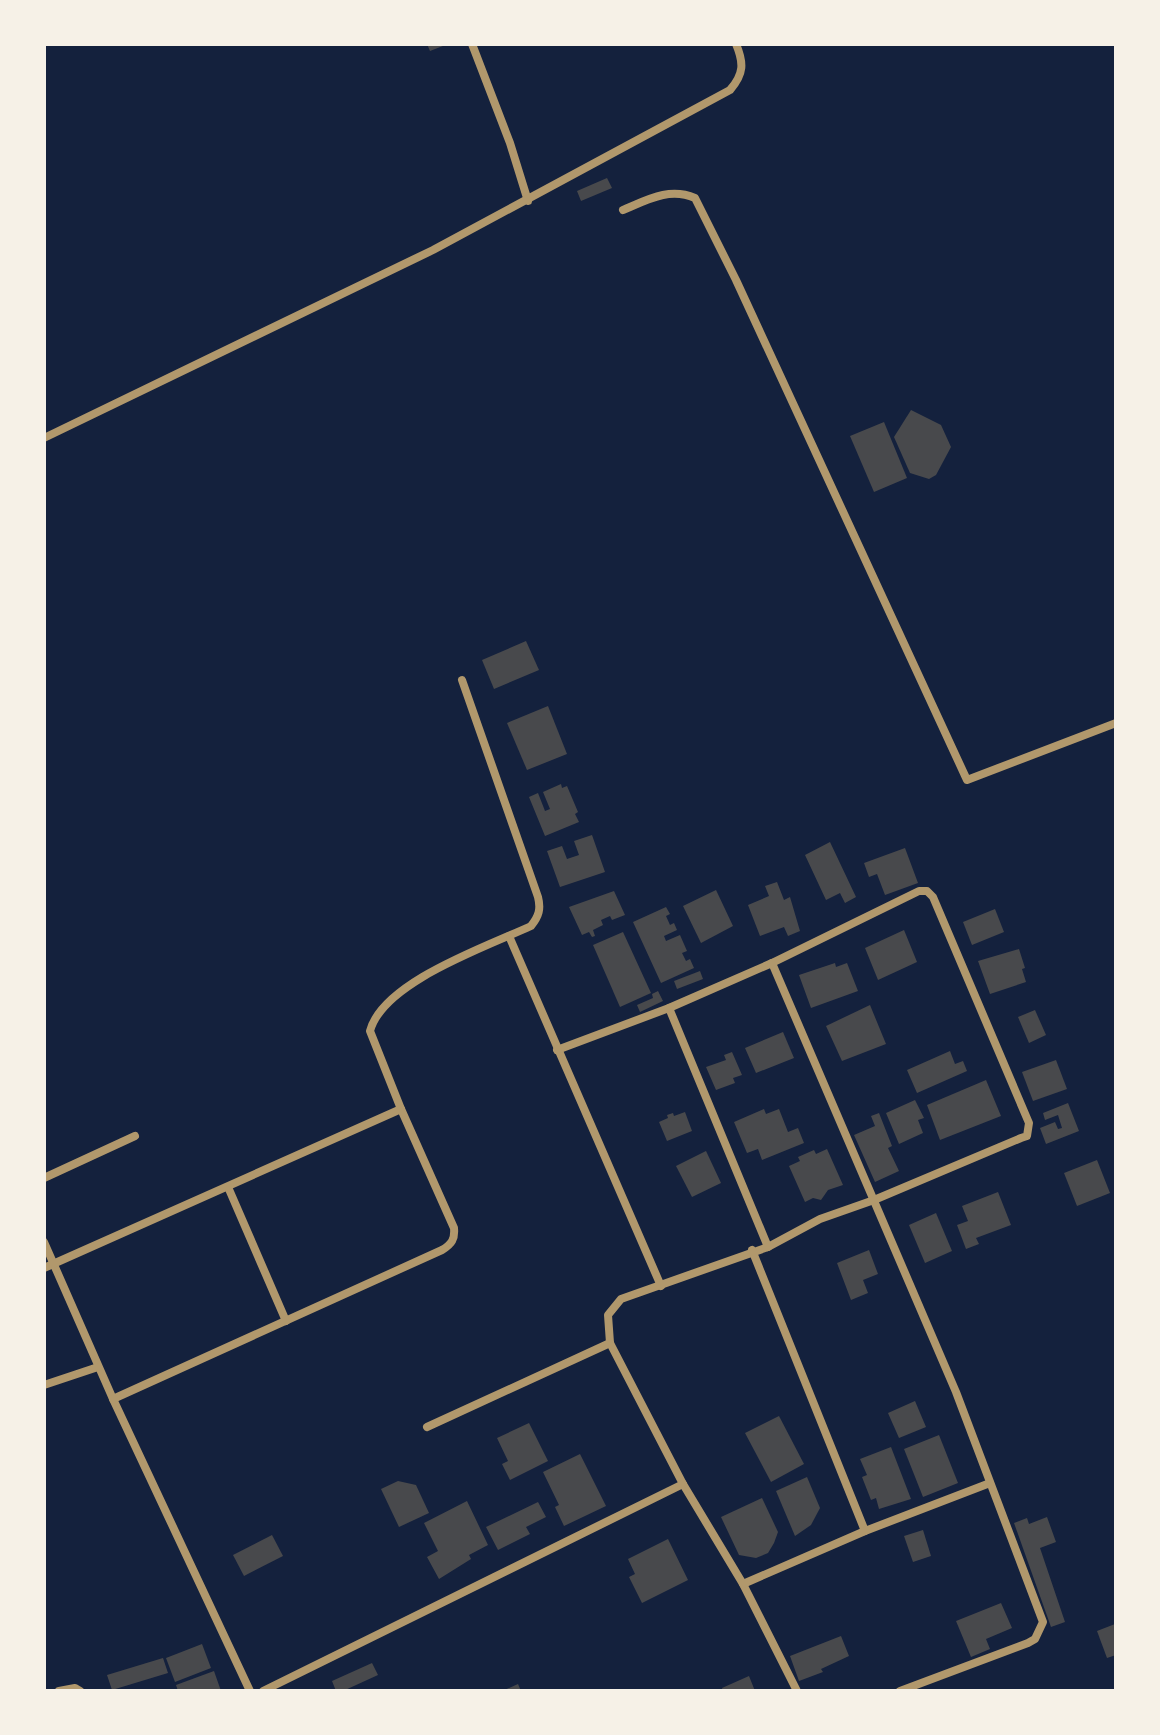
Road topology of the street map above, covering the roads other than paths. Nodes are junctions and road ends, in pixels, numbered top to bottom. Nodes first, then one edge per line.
1 (472, 44) edge
2 (736, 44) edge
3 (528, 201) junction
4 (623, 210) dead end
5 (44, 438) edge
6 (462, 680) dead end
7 (1116, 723) edge
8 (509, 936) junction
9 (772, 963) junction
10 (669, 1008) junction
11 (557, 1050) junction
12 (401, 1109) junction
13 (135, 1136) dead end
14 (44, 1178) edge
15 (228, 1187) junction
16 (874, 1200) junction
17 (44, 1242) edge
18 (768, 1247) junction
19 (752, 1250) junction
20 (54, 1264) junction
21 (44, 1268) edge
22 (661, 1286) junction
23 (286, 1321) junction
24 (610, 1343) junction
25 (98, 1367) junction
26 (44, 1385) edge
27 (113, 1399) junction
28 (427, 1427) dead end
29 (990, 1483) junction
30 (683, 1484) junction
31 (865, 1531) junction
32 (743, 1584) junction
33 (59, 1691) edge
34 (80, 1691) edge
35 (250, 1691) edge
36 (263, 1691) edge
37 (797, 1691) edge
38 (900, 1691) edge

1 - 3 street
2 - 3 street
3 - 5 street
4 - 7 street
6 - 8 street
8 - 11 street
8 - 12 street
9 - 10 street
9 - 16 street
9 - 16 street
10 - 11 street
10 - 18 street
11 - 22 street
12 - 15 street
12 - 23 street
13 - 14 street
15 - 20 street
15 - 23 street
16 - 18 street
16 - 29 street
17 - 20 street
18 - 19 street
19 - 22 street
19 - 31 street
20 - 21 street
20 - 25 street
22 - 24 street
23 - 27 street
24 - 28 street
24 - 30 street
25 - 26 street
25 - 27 street
27 - 35 street
29 - 31 street
29 - 38 street
30 - 32 street
30 - 36 street
31 - 32 street
32 - 37 street
33 - 34 street

